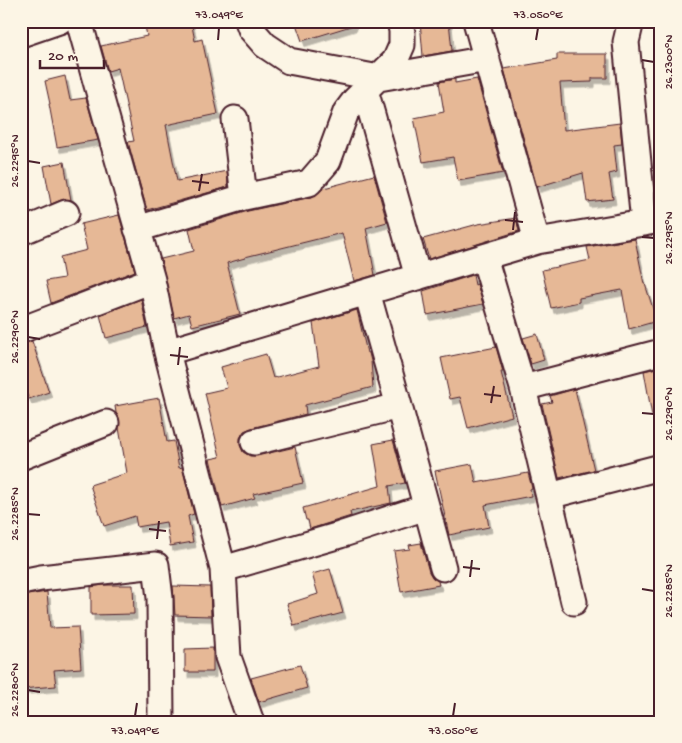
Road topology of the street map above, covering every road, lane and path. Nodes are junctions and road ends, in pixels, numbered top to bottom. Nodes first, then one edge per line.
1 (59, 21) edge
2 (80, 21) edge
3 (248, 21) edge
4 (400, 21) edge
5 (476, 21) edge
6 (631, 21) edge
7 (26, 37) edge
8 (487, 59) junction
9 (372, 84) junction
10 (235, 119) dead end
11 (244, 197) junction
12 (66, 214) dead end
13 (652, 221) edge
14 (138, 229) junction
15 (21, 232) edge
16 (537, 241) junction
17 (484, 257) junction
18 (418, 277) junction
19 (152, 280) junction
20 (367, 292) junction
21 (21, 330) edge
22 (166, 352) junction
23 (661, 352) edge
24 (523, 388) junction
25 (399, 406) junction
26 (106, 423) dead end
27 (254, 442) dead end
28 (21, 457) edge
29 (661, 467) edge
30 (549, 496) junction
31 (426, 507) junction
32 (443, 568) dead end
33 (223, 569) junction
34 (21, 582) edge
35 (574, 602) dead end
36 (162, 722) edge
37 (251, 722) edge

1 - 7 street
2 - 14 street
3 - 9 street
4 - 9 street
5 - 8 street
6 - 13 street
8 - 9 street
8 - 16 street
9 - 11 street
9 - 18 street
10 - 11 street
11 - 14 street
12 - 15 street
13 - 16 street
14 - 19 street
16 - 17 street
17 - 18 street
17 - 24 street
18 - 20 street
19 - 21 street
19 - 22 street
20 - 22 street
20 - 25 street
22 - 33 street
23 - 24 street
24 - 30 street
25 - 27 street
25 - 31 street
26 - 28 street
29 - 30 street
30 - 35 street
31 - 32 street
31 - 33 street
33 - 37 street
34 - 36 street

